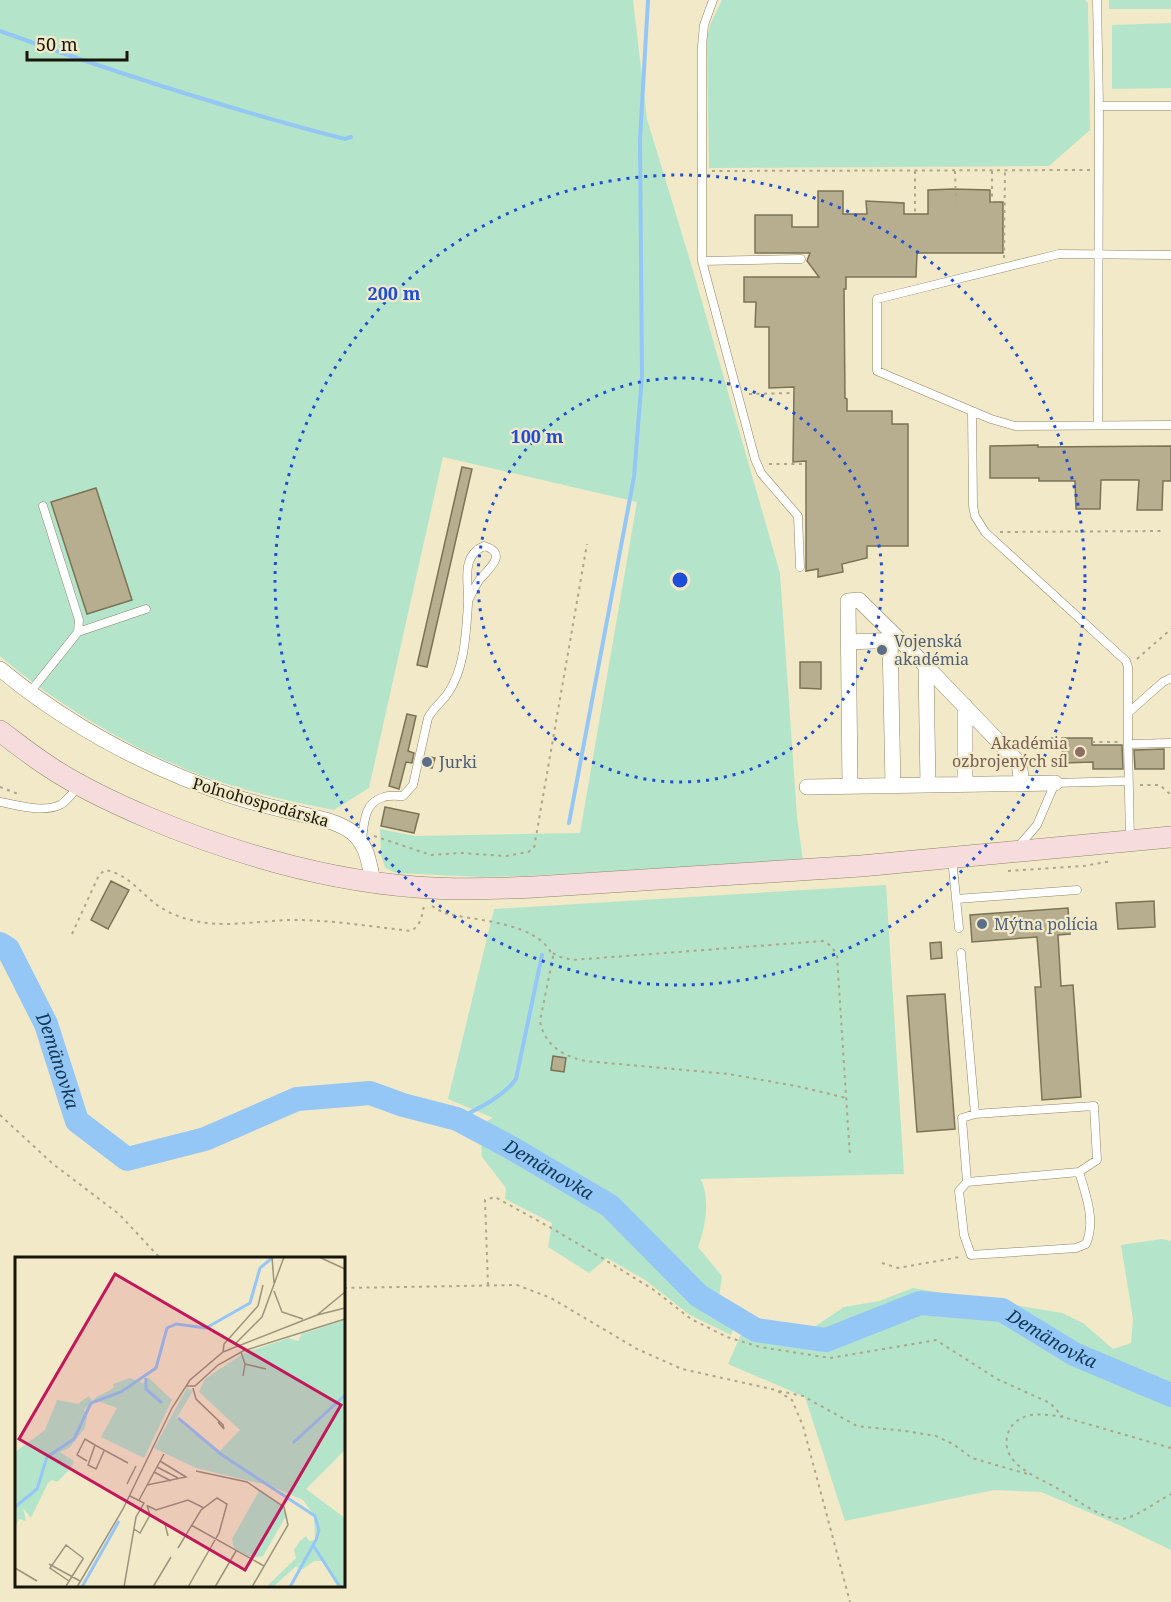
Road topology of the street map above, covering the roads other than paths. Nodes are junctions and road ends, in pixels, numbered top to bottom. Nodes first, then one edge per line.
1 (713, 0) edge
2 (1097, 0) edge
3 (1099, 106) junction
4 (1171, 106) edge
5 (1098, 255) junction
6 (1171, 255) edge
7 (801, 260) dead end
8 (702, 261) junction
9 (972, 411) junction
10 (1098, 425) junction
11 (1171, 425) edge
12 (43, 506) dead end
13 (800, 567) dead end
14 (468, 601) junction
15 (146, 609) dead end
16 (78, 632) junction
17 (894, 640) junction
18 (849, 642) junction
19 (926, 666) junction
20 (0, 669) edge
21 (1171, 678) edge
22 (30, 693) junction
23 (965, 706) junction
24 (1128, 713) junction
25 (0, 731) edge
26 (1171, 743) edge
27 (1128, 744) junction
28 (0, 748) edge
29 (48, 767) junction
30 (1055, 783) junction
31 (1128, 783) junction
32 (1022, 784) junction
33 (80, 785) junction
34 (928, 785) junction
35 (965, 785) junction
36 (850, 786) junction
37 (893, 786) junction
38 (807, 787) dead end
39 (0, 802) edge
40 (362, 836) junction
41 (1171, 837) edge
42 (1130, 841) junction
43 (1014, 852) junction
44 (952, 858) junction
45 (373, 882) junction
46 (1077, 890) dead end
47 (957, 899) junction
48 (959, 928) dead end
49 (961, 953) dead end
50 (975, 1114) junction
51 (1079, 1172) junction
52 (967, 1182) junction

1 - 8 lane
2 - 3 lane
3 - 4 lane
3 - 5 lane
5 - 6 lane
5 - 9 lane
5 - 10 lane
7 - 8 lane
8 - 13 lane
9 - 10 lane
9 - 24 lane
10 - 11 lane
12 - 16 lane
14 - 14 lane
14 - 40 lane
15 - 16 lane
16 - 22 lane
17 - 18 street
17 - 18 street
17 - 19 street
17 - 37 street
18 - 36 street
19 - 23 street
19 - 34 street
20 - 22 street, Poľnohospodárska
21 - 24 lane
22 - 40 street, Poľnohospodárska
23 - 32 street
23 - 35 street
24 - 27 lane
25 - 29 main road
26 - 27 lane
27 - 31 lane
28 - 29 main road
29 - 33 main road
30 - 31 lane
30 - 32 street
30 - 43 lane
31 - 42 lane
32 - 35 street
33 - 39 lane
33 - 45 main road
34 - 35 street
34 - 37 street
36 - 37 street
36 - 38 street
40 - 45 street
41 - 42 main road
42 - 43 main road
43 - 44 main road
44 - 45 main road
44 - 47 lane
46 - 47 lane
47 - 48 lane
49 - 50 lane
50 - 51 lane
50 - 52 lane
51 - 52 lane
51 - 52 lane

